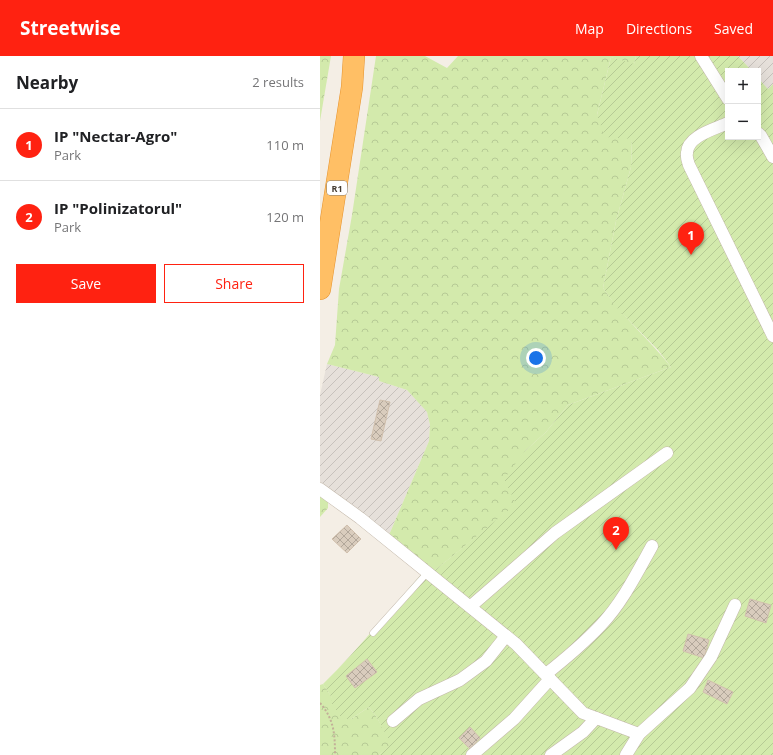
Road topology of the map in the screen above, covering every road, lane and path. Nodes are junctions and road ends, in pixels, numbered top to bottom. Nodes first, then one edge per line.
1 (346, 56) edge
2 (354, 56) edge
3 (701, 56) edge
4 (725, 94) edge
5 (725, 124) edge
6 (761, 136) edge
7 (773, 157) edge
8 (320, 203) edge
9 (320, 288) edge
10 (772, 334) edge
11 (667, 453) dead end
12 (320, 489) edge
13 (652, 546) dead end
14 (428, 572) junction
15 (471, 606) junction
16 (735, 606) dead end
17 (373, 633) dead end
18 (506, 636) junction
19 (548, 676) junction
20 (320, 703) edge
21 (596, 718) junction
22 (393, 721) dead end
23 (639, 734) junction
24 (335, 755) edge
25 (472, 755) edge
26 (551, 755) edge
27 (626, 755) edge

1 - 8 highway
2 - 9 highway, R1
3 - 4 street
5 - 10 street
6 - 7 street
11 - 15 street
12 - 14 street
13 - 19 street
14 - 15 street
14 - 17 lane
15 - 18 street
16 - 23 street
18 - 19 street
18 - 22 street
19 - 21 street
19 - 25 street
20 - 24 path
21 - 23 street
21 - 26 street
23 - 27 street

